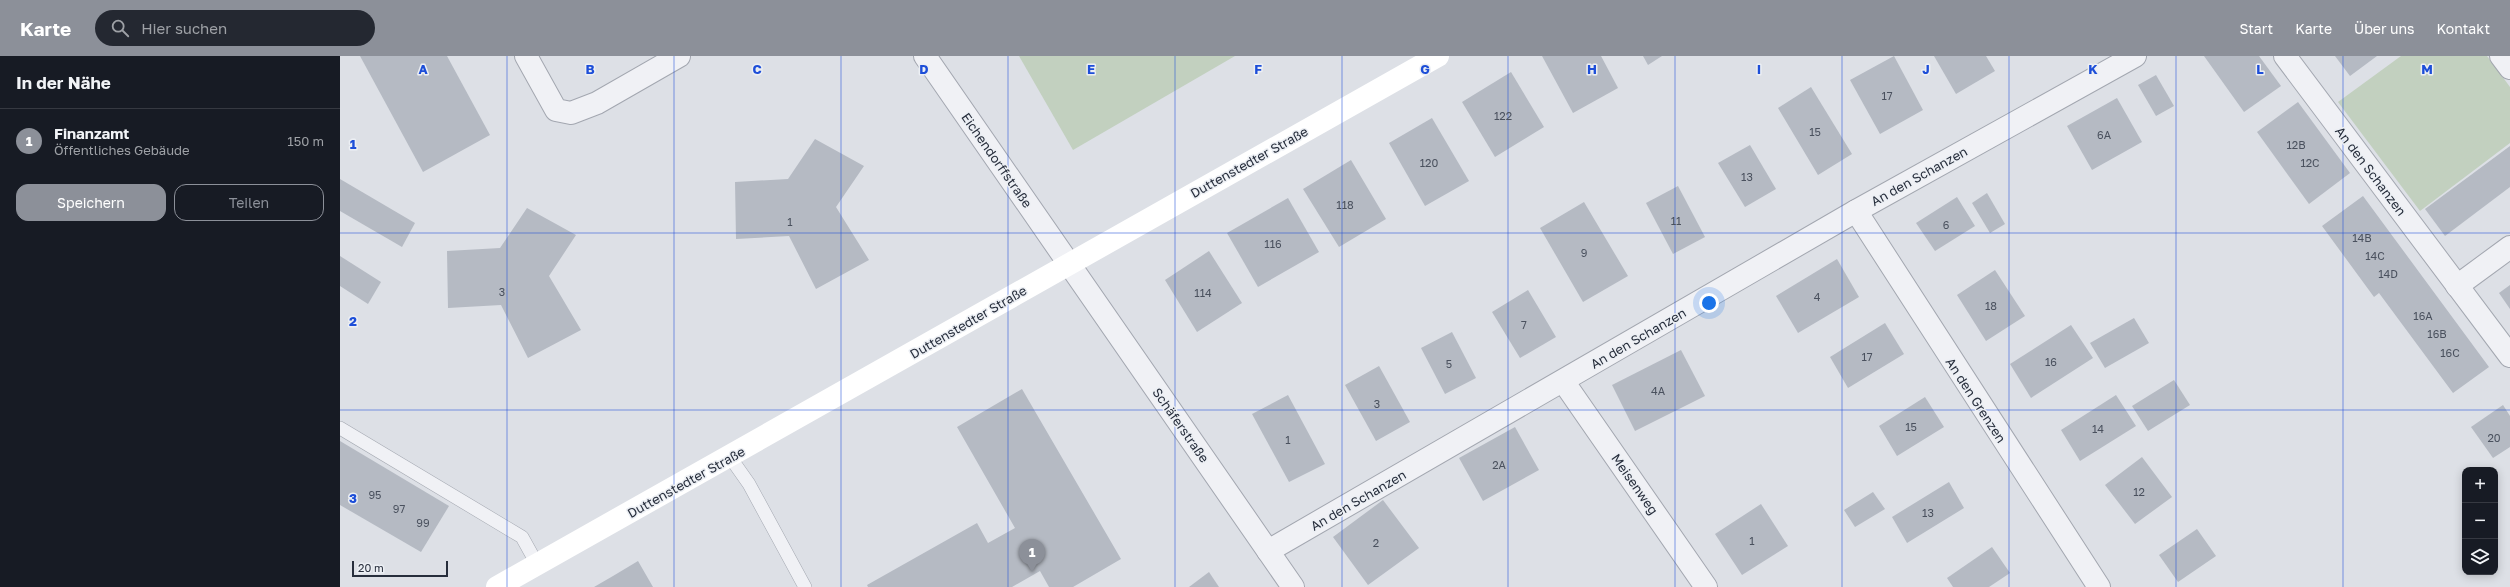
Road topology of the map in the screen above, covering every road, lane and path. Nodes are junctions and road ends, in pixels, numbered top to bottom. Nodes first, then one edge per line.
1 (526, 56) edge
2 (679, 56) edge
3 (925, 56) edge
4 (1438, 56) edge
5 (2135, 56) edge
6 (2284, 56) edge
7 (2501, 56) edge
8 (2510, 68) edge
9 (1856, 211) junction
10 (2510, 247) edge
11 (1069, 264) junction
12 (2457, 286) junction
13 (2510, 356) edge
14 (1563, 381) junction
15 (340, 428) edge
16 (730, 457) junction
17 (1268, 551) junction
18 (538, 564) junction
19 (497, 587) edge
20 (805, 587) edge
21 (1293, 587) edge
22 (1706, 587) edge
23 (2099, 587) edge

1 - 2 street
3 - 11 street, Eichendorffstraße
4 - 11 street, Duttenstedter Straße
5 - 9 street, An den Schanzen
6 - 12 street, An den Schanzen
7 - 8 street
9 - 14 street, An den Schanzen
9 - 23 street, An den Grenzen
10 - 12 street
11 - 16 street, Duttenstedter Straße
11 - 17 street, Schäferstraße
12 - 13 street, An den Schanzen
14 - 17 street, An den Schanzen
14 - 22 street, Meisenweg
15 - 18 lane
16 - 18 street, Duttenstedter Straße
16 - 20 lane
17 - 21 street, Schäferstraße
18 - 19 street, Duttenstedter Straße

